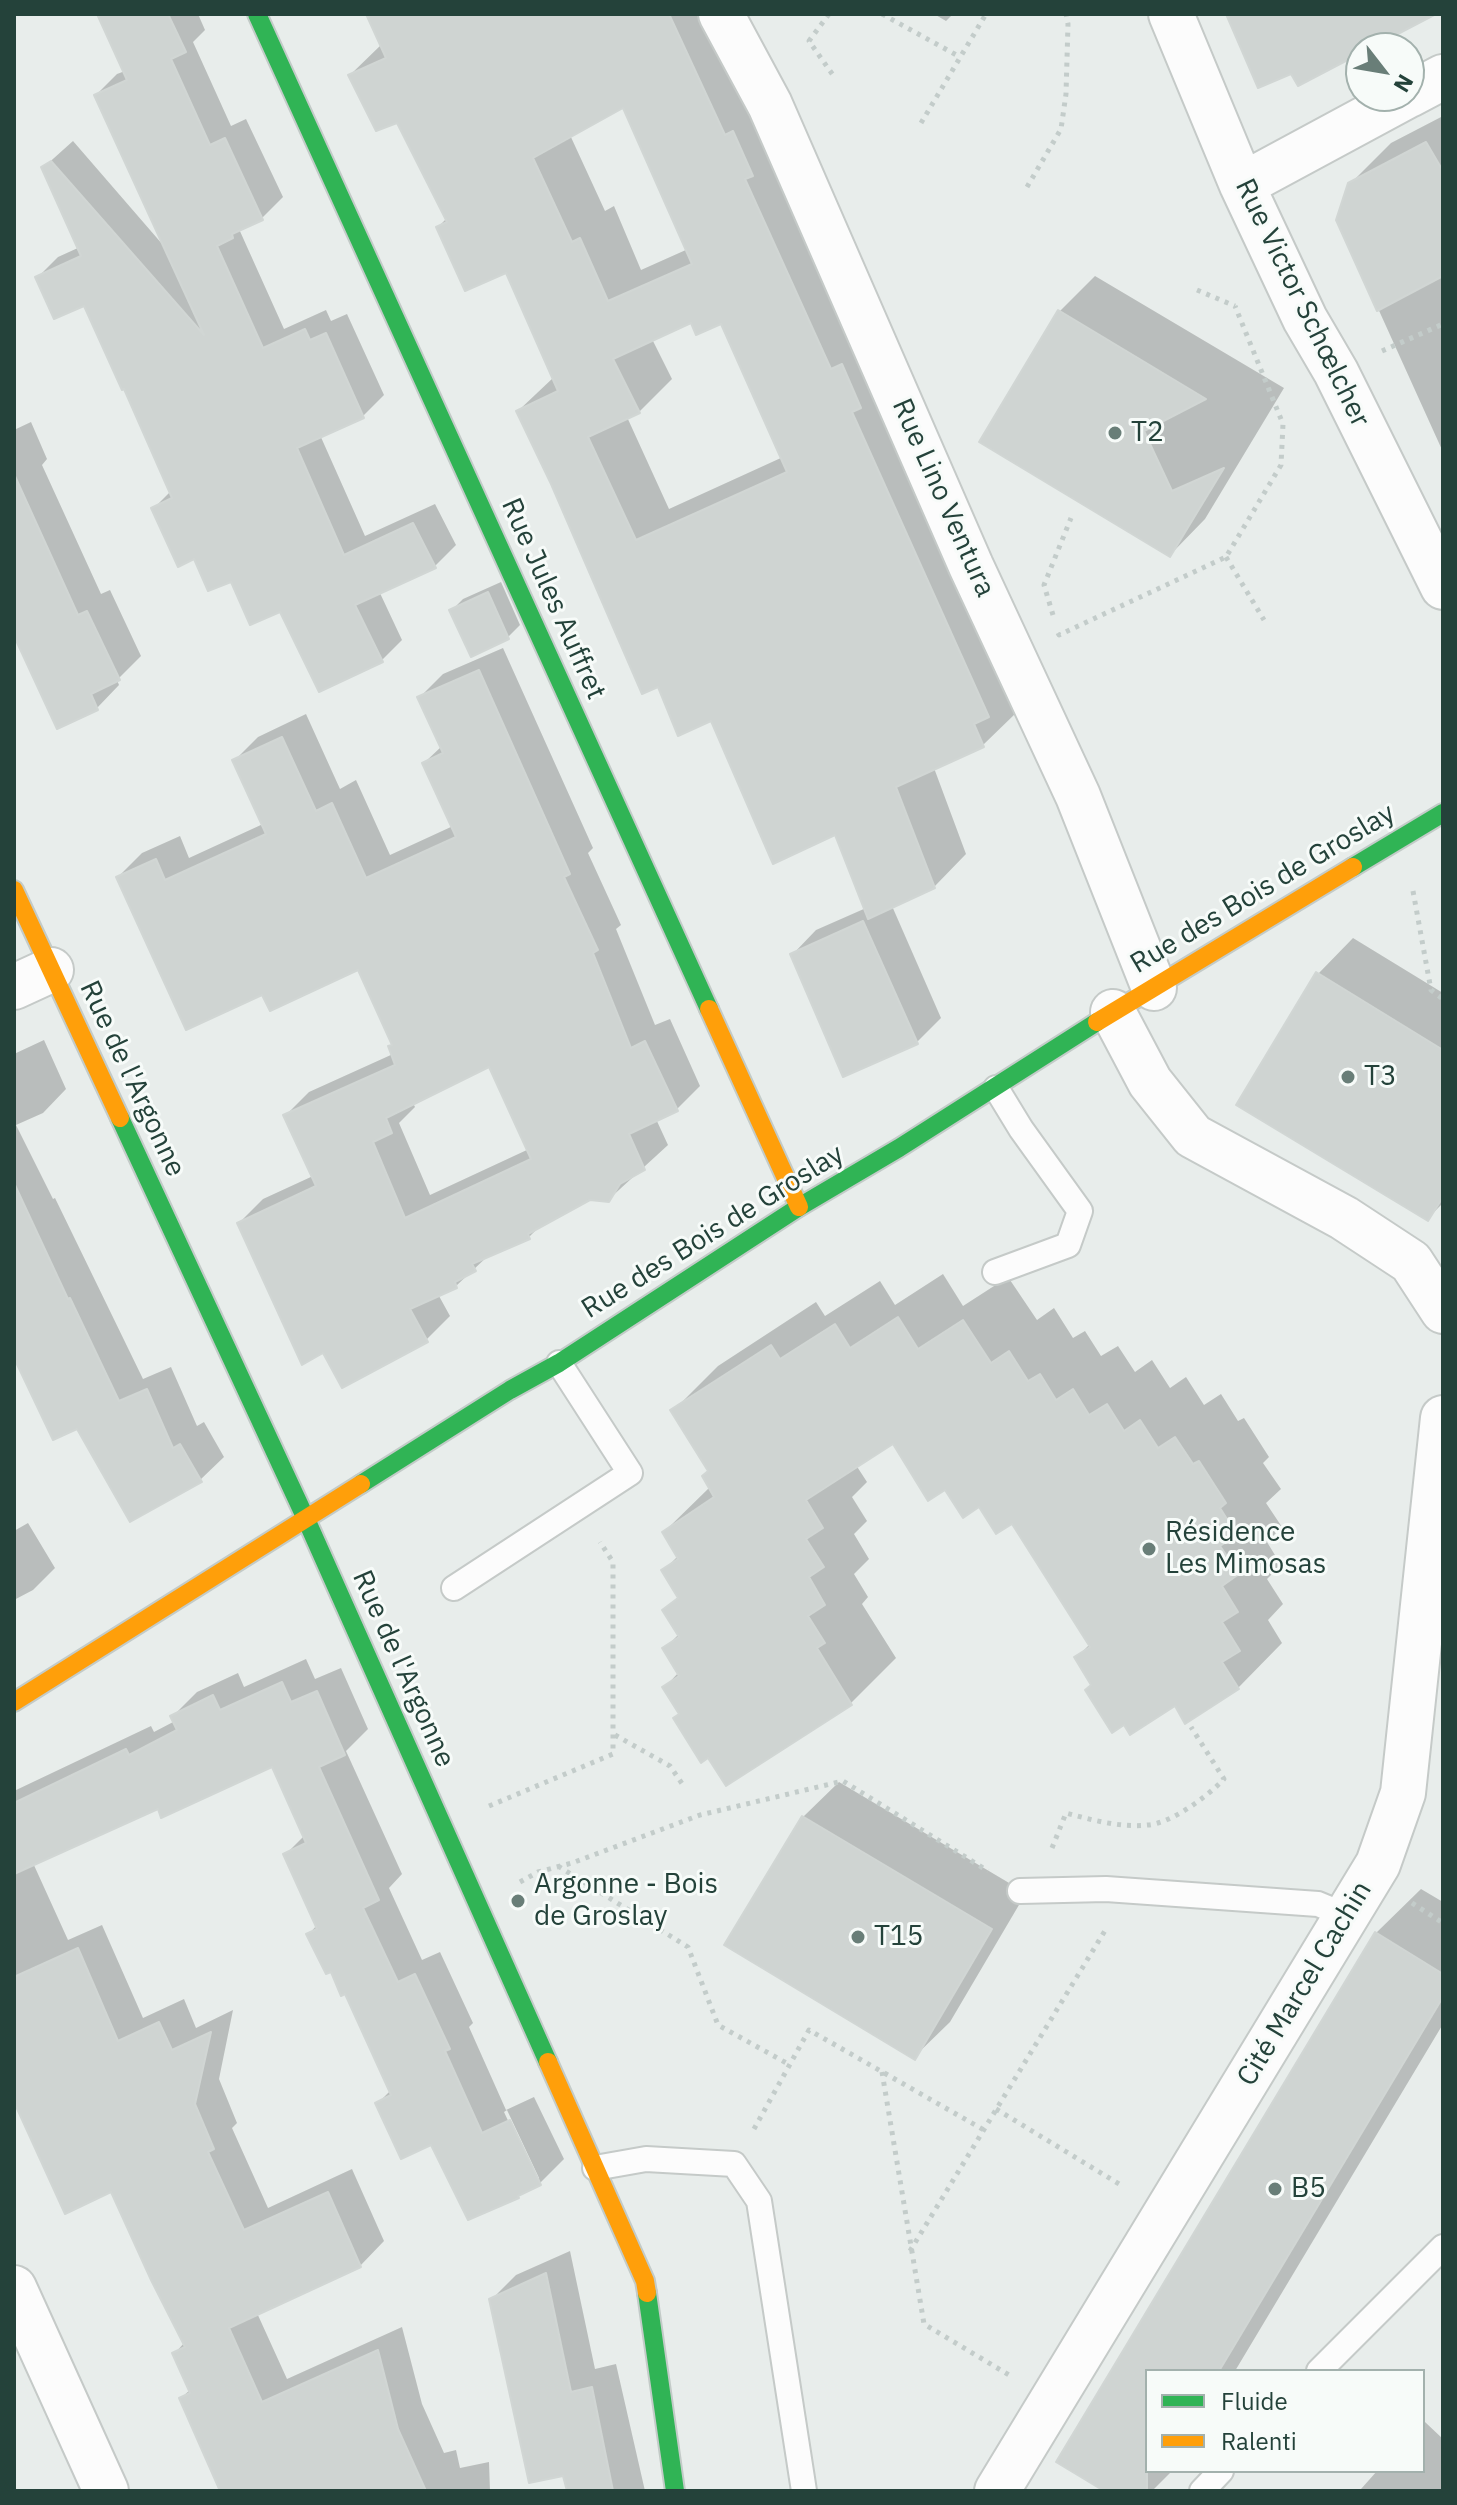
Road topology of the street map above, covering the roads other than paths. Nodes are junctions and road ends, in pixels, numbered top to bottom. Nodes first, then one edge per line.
1 (257, 14) edge
2 (721, 14) edge
3 (1171, 14) edge
4 (1443, 77) edge
5 (1425, 87) edge
6 (1378, 112) edge
7 (1242, 185) junction
8 (1443, 587) edge
9 (1443, 813) edge
10 (14, 890) edge
11 (32, 978) edge
12 (1154, 988) junction
13 (1113, 1012) junction
14 (996, 1088) junction
15 (799, 1207) junction
16 (995, 1272) dead end
17 (1443, 1311) edge
18 (559, 1363) junction
19 (1443, 1418) edge
20 (306, 1519) junction
21 (454, 1588) dead end
22 (1430, 1665) edge
23 (14, 1702) edge
24 (1028, 1891) road end
25 (1347, 1916) junction
26 (595, 2168) junction
27 (1443, 2247) edge
28 (14, 2288) edge
29 (1321, 2369) edge
30 (1219, 2473) edge
31 (106, 2491) edge
32 (675, 2491) edge
33 (804, 2491) edge
34 (997, 2491) edge
35 (1202, 2491) edge

1 - 15 street, Rue Jules Auffret
2 - 12 street, Rue Lino Ventura
3 - 7 street, Rue Victor Schœlcher
4 - 5 street
6 - 7 street
7 - 8 street, Rue Victor Schœlcher
9 - 12 street, Rue des Bois de Groslay
10 - 11 street, Rue de l'Argonne
11 - 20 street, Rue de l'Argonne
12 - 13 street, Rue des Bois de Groslay
13 - 14 street, Rue des Bois de Groslay
13 - 17 street
14 - 15 street, Rue des Bois de Groslay
14 - 16 lane
15 - 18 street, Rue des Bois de Groslay
18 - 20 street, Rue des Bois de Groslay
18 - 21 lane
19 - 22 street, Cité Marcel Cachin
20 - 23 street, Rue des Bois de Groslay
20 - 26 street, Rue de l'Argonne
22 - 25 street, Cité Marcel Cachin
24 - 25 lane
25 - 34 street, Cité Marcel Cachin
26 - 32 street, Rue de l'Argonne
26 - 33 lane
27 - 29 lane
28 - 31 street
30 - 35 lane

